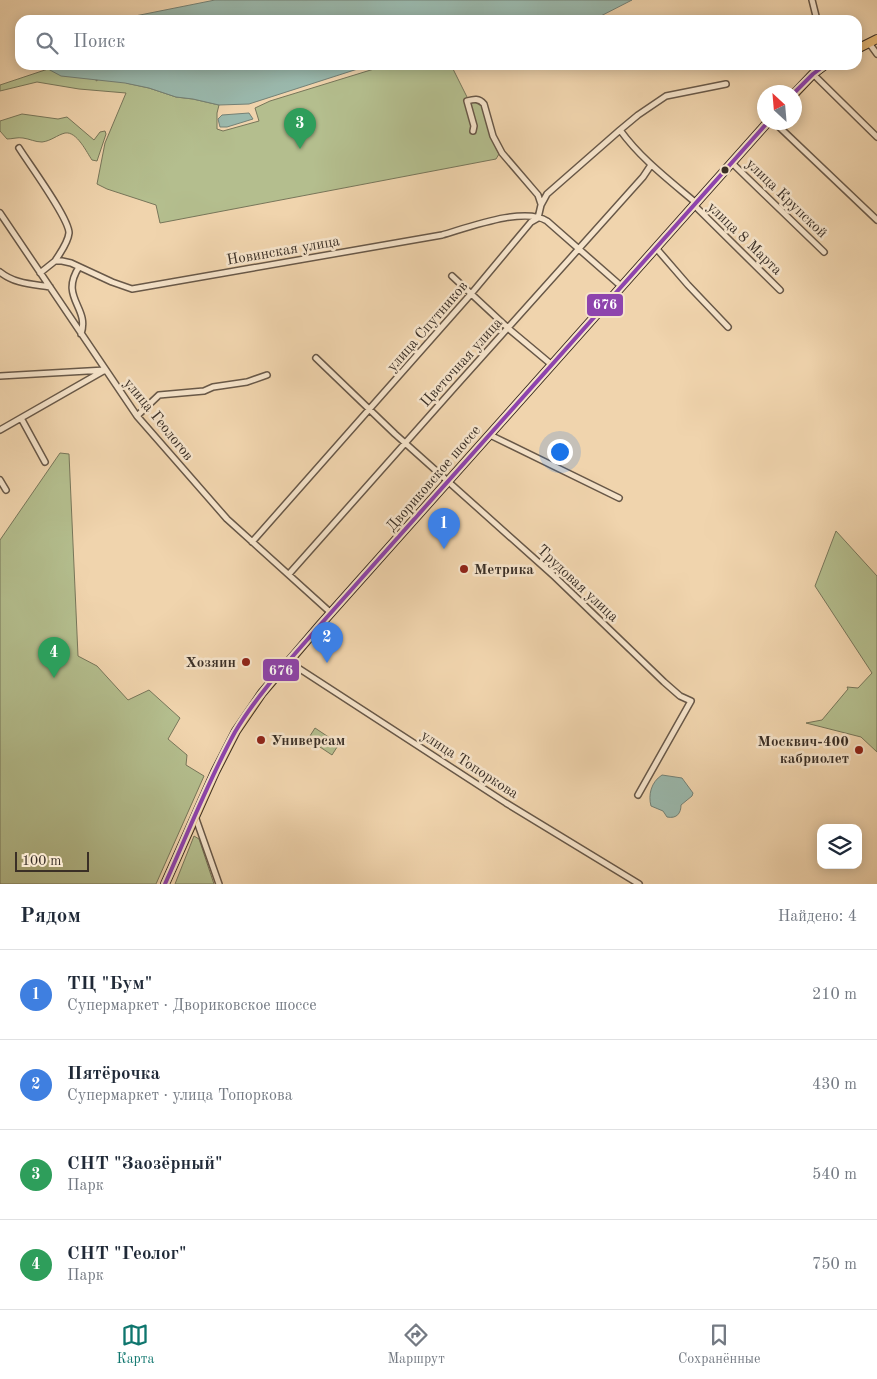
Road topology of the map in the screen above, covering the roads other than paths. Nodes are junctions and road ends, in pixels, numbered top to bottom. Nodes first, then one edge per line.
1 (812, 0) edge
2 (816, 15) edge
3 (877, 39) edge
4 (869, 43) junction
5 (862, 46) edge
6 (877, 54) edge
7 (818, 70) edge
8 (813, 74) junction
9 (726, 84) dead end
10 (802, 86) edge
11 (620, 130) junction
12 (761, 130) edge
13 (782, 130) edge
14 (473, 131) dead end
15 (877, 137) edge
16 (19, 148) dead end
17 (732, 163) junction
18 (651, 165) junction
19 (695, 204) junction
20 (541, 205) junction
21 (0, 214) edge
22 (538, 218) junction
23 (877, 220) edge
24 (656, 248) junction
25 (579, 249) junction
26 (824, 252) dead end
27 (55, 261) junction
28 (79, 267) junction
29 (0, 272) edge
30 (40, 273) junction
31 (452, 276) dead end
32 (621, 286) junction
33 (50, 287) junction
34 (780, 290) dead end
35 (471, 294) junction
36 (728, 327) dead end
37 (509, 329) junction
38 (81, 334) junction
39 (316, 358) dead end
40 (552, 365) junction
41 (105, 370) junction
42 (267, 375) dead end
43 (0, 376) edge
44 (370, 409) junction
45 (137, 416) junction
46 (21, 418) junction
47 (0, 430) edge
48 (490, 435) junction
49 (405, 442) junction
50 (45, 462) dead end
51 (0, 480) edge
52 (448, 482) junction
53 (6, 490) dead end
54 (619, 498) dead end
55 (252, 542) junction
56 (288, 574) junction
57 (331, 613) junction
58 (289, 662) junction
59 (638, 795) dead end
60 (195, 815) junction
61 (165, 884) edge
62 (219, 884) edge
63 (639, 884) edge

1 - 2 street
3 - 4 main road
4 - 5 main road
4 - 6 street
7 - 8 main road
8 - 10 main road
8 - 15 street
9 - 11 street
11 - 18 street, улица 8 Марта
11 - 20 street
12 - 17 main road, Двориковское шоссе
13 - 23 street
14 - 20 street
16 - 27 street
17 - 19 main road, Двориковское шоссе
17 - 26 street, улица Крупской
18 - 19 street, улица 8 Марта
18 - 25 street, Цветочная улица
19 - 24 main road, Двориковское шоссе
19 - 34 street, улица 8 Марта
20 - 22 street
21 - 30 street, улица Геологов
22 - 25 street
22 - 28 street, Новинская улица
22 - 35 street, улица Спутников
24 - 32 main road, Двориковское шоссе
24 - 36 street
25 - 32 street
25 - 37 street, Цветочная улица
27 - 28 street, Новинская улица
27 - 30 street
28 - 38 street
29 - 33 street
30 - 33 street, улица Геологов
31 - 35 street
32 - 40 main road, Двориковское шоссе
33 - 38 street, улица Геологов
35 - 37 street
35 - 44 street, улица Спутников
37 - 40 street
37 - 49 street, Цветочная улица
38 - 41 street, улица Геологов
39 - 44 street, Трудовая улица
40 - 48 main road, Двориковское шоссе
41 - 43 street
41 - 45 street, улица Геологов
41 - 46 street
42 - 45 street
44 - 49 street, Трудовая улица
44 - 55 street, улица Спутников
45 - 55 street, улица Геологов
46 - 47 street
46 - 50 street
48 - 52 main road, Двориковское шоссе
48 - 54 street
49 - 52 street, Трудовая улица
49 - 56 street, Цветочная улица
51 - 53 street
52 - 57 main road, Двориковское шоссе
52 - 59 street, Трудовая улица
55 - 56 street, улица Геологов
56 - 57 street, улица Геологов
57 - 58 main road, Двориковское шоссе
58 - 60 main road, Двориковское шоссе
58 - 63 street, улица Топоркова
60 - 61 main road, Двориковское шоссе
60 - 62 street

